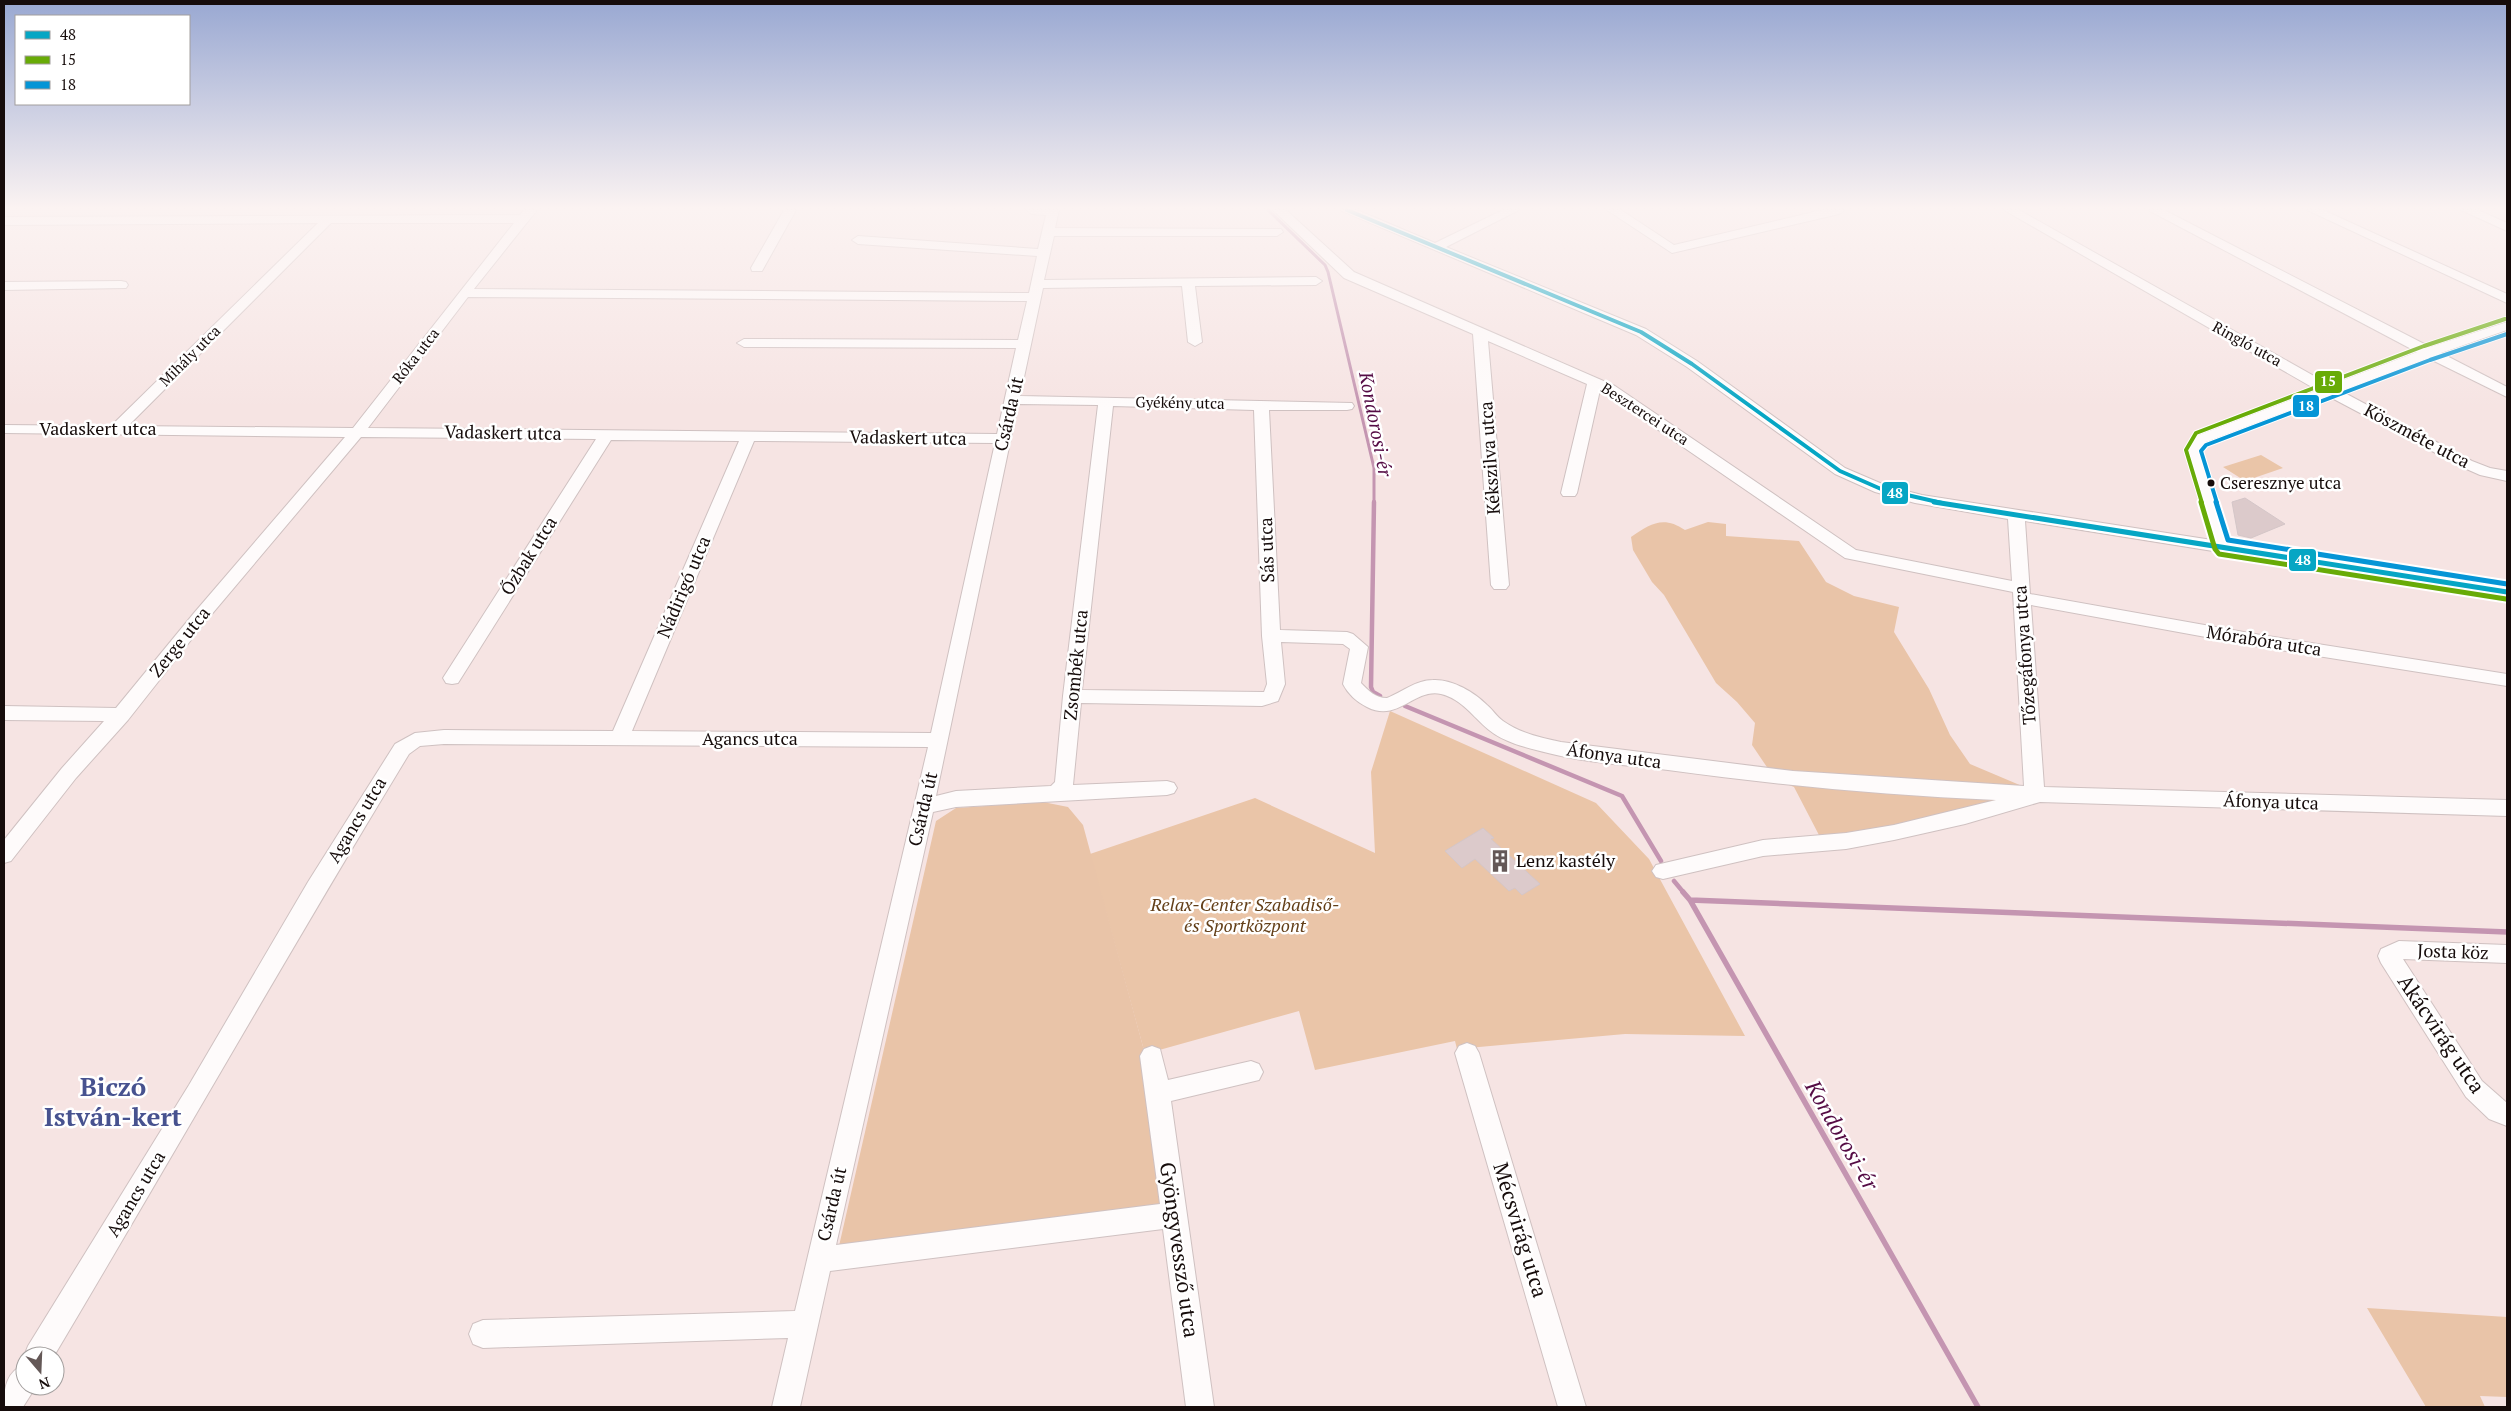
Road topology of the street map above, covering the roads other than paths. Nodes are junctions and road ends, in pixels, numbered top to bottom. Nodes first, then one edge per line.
1 (271, 276) edge
2 (477, 276) edge
3 (1038, 276) edge
4 (1350, 276) edge
5 (1506, 276) edge
6 (2126, 276) edge
7 (2280, 276) edge
8 (2457, 276) edge
9 (1316, 281) dead end
10 (1188, 282) junction
11 (121, 285) dead end
12 (4, 286) edge
13 (1035, 291) junction
14 (464, 292) junction
15 (2507, 299) edge
16 (2507, 326) edge
17 (1480, 332) junction
18 (1196, 342) dead end
19 (744, 343) dead end
20 (1024, 344) junction
21 (2427, 353) junction
22 (1595, 382) junction
23 (2328, 390) junction
24 (2507, 394) edge
25 (1012, 400) junction
26 (1106, 402) junction
27 (1261, 406) junction
28 (1348, 406) dead end
29 (4, 429) edge
30 (116, 429) junction
31 (358, 431) junction
32 (606, 435) junction
33 (749, 436) junction
34 (1003, 439) junction
35 (2507, 476) edge
36 (1570, 493) dead end
37 (2016, 515) junction
38 (2222, 548) junction
39 (1500, 585) dead end
40 (2022, 593) junction
41 (2504, 595) edge
42 (1271, 636) junction
43 (452, 678) dead end
44 (2507, 680) edge
45 (1072, 696) junction
46 (4, 713) edge
47 (121, 715) junction
48 (620, 738) junction
49 (939, 740) junction
50 (1167, 788) dead end
51 (1051, 794) junction
52 (2035, 796) junction
53 (924, 806) junction
54 (2507, 808) edge
55 (4, 855) edge
56 (1662, 871) dead end
57 (2399, 950) joint
58 (2507, 954) edge
59 (1467, 1053) dead end
60 (1152, 1056) dead end
61 (1252, 1072) dead end
62 (1158, 1093) junction
63 (2507, 1115) edge
64 (1174, 1215) junction
65 (818, 1260) junction
66 (804, 1324) junction
67 (483, 1334) dead end
68 (44, 1346) edge
69 (15, 1394) edge
70 (7, 1407) edge
71 (786, 1407) edge
72 (1200, 1407) edge
73 (1572, 1407) edge

1 - 30 street, Mihály utca
2 - 14 street, Róka utca
3 - 13 street, Csárda út
4 - 17 street, Besztercei utca
5 - 37 street
6 - 23 street, Ringló utca
7 - 21 street
8 - 15 street
9 - 10 street
10 - 13 street
10 - 18 street
11 - 12 street
13 - 14 street
13 - 20 street, Csárda út
14 - 31 street, Róka utca
16 - 21 street
17 - 22 street, Besztercei utca
17 - 39 street, Kékszilva utca
19 - 20 street
20 - 25 street, Csárda út
21 - 23 street
21 - 24 street
22 - 36 street
22 - 40 street, Besztercei utca
23 - 35 street, Köszméte utca
23 - 38 street
25 - 26 street, Gyékény utca
25 - 34 street, Csárda út
26 - 27 street, Gyékény utca
26 - 45 street, Zsombék utca
27 - 28 street, Gyékény utca
27 - 42 street, Sás utca
29 - 30 street, Vadaskert utca
30 - 31 street, Vadaskert utca
31 - 32 street, Vadaskert utca
31 - 47 street, Zerge utca
32 - 33 street, Vadaskert utca
32 - 43 street, Őzbak utca
33 - 34 street, Vadaskert utca
33 - 48 street, Nádirigó utca
34 - 49 street, Csárda út
37 - 38 street
37 - 40 street, Tőzegáfonya utca
38 - 41 street
40 - 44 street, Mórabóra utca
40 - 52 street, Tőzegáfonya utca
42 - 45 street, Sás utca
42 - 52 street, Áfonya utca
45 - 51 street, Zsombék utca
46 - 47 street
47 - 55 street, Zerge utca
48 - 49 street, Agancs utca
48 - 68 street, Agancs utca
49 - 53 street, Csárda út
50 - 51 street
51 - 53 street
52 - 54 street, Áfonya utca
52 - 56 street, Áfonya utca
53 - 65 street, Csárda út
57 - 58 street, Josta köz
57 - 63 street, Akácvirág utca
59 - 73 street, Mécsvirág utca
60 - 62 street, Gyöngyvessző utca
61 - 62 street
62 - 64 street, Gyöngyvessző utca
64 - 65 street
64 - 72 street, Gyöngyvessző utca
65 - 66 street, Csárda út
66 - 67 street
66 - 71 street, Csárda út
69 - 70 street

